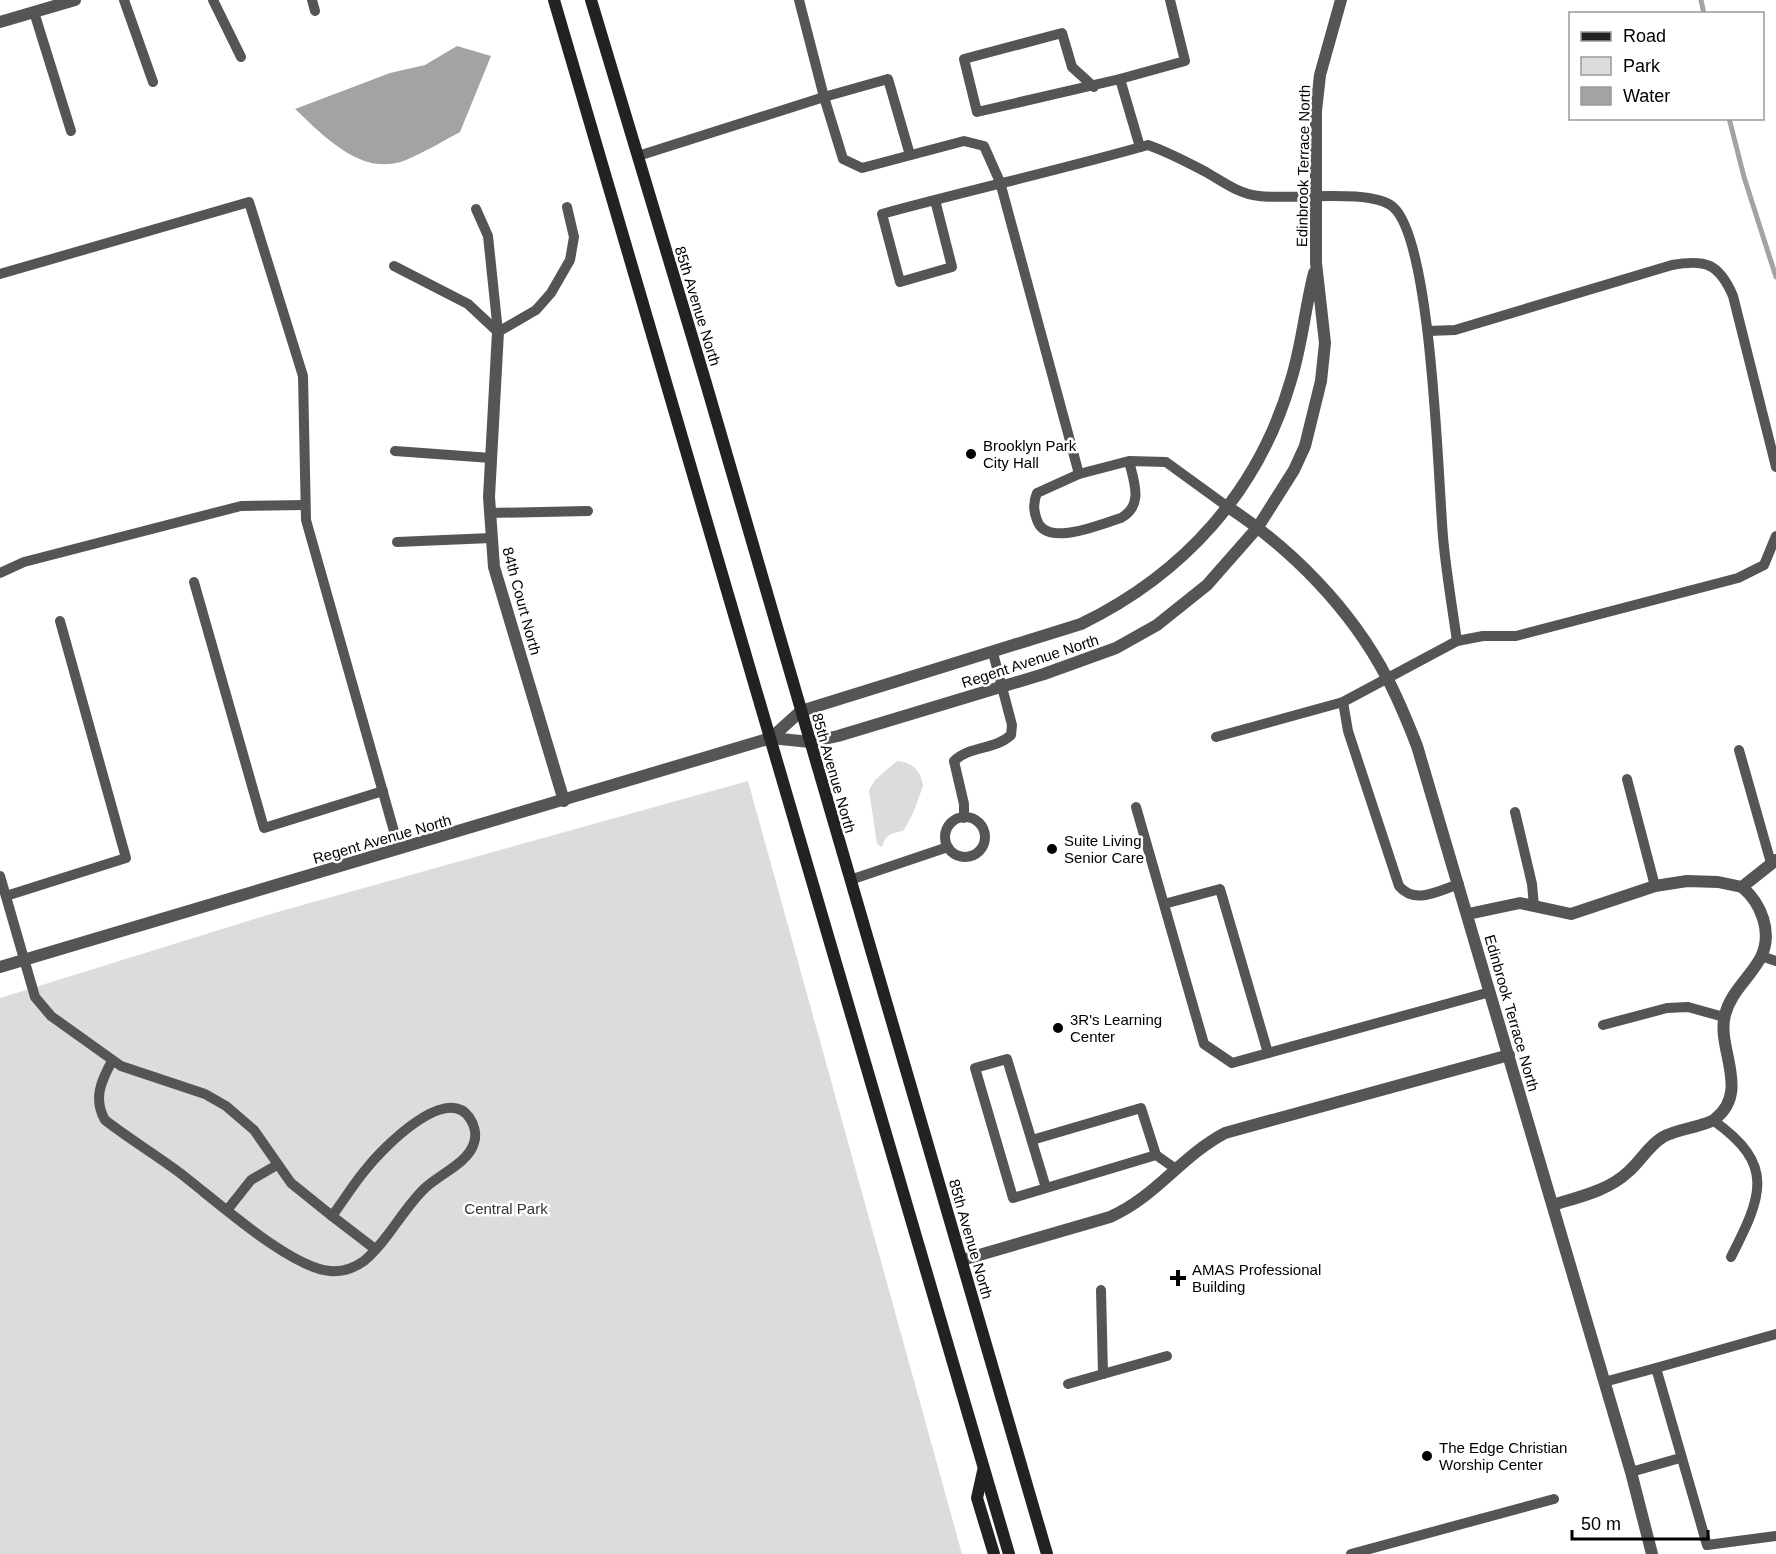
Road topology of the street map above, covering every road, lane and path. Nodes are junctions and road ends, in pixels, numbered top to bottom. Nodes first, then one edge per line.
1 (75, 0) edge
2 (124, 0) edge
3 (213, 0) edge
4 (554, 0) edge
5 (591, 0) edge
6 (799, 0) edge
7 (1170, 0) edge
8 (1341, 0) edge
9 (46, 4) edge
10 (34, 12) junction
11 (0, 22) edge
12 (241, 57) dead end
13 (1120, 79) junction
14 (153, 82) dead end
15 (1095, 87) junction
16 (824, 97) junction
17 (70, 131) dead end
18 (1140, 147) junction
19 (910, 155) junction
20 (638, 156) junction
21 (1000, 182) junction
22 (1316, 198) junction
23 (935, 200) junction
24 (567, 207) dead end
25 (476, 208) dead end
26 (1316, 263) junction
27 (394, 266) dead end
28 (0, 274) edge
29 (1428, 331) junction
30 (498, 332) junction
31 (395, 451) dead end
32 (491, 458) junction
33 (1129, 461) junction
34 (1776, 467) edge
35 (1079, 474) junction
36 (305, 505) junction
37 (1228, 507) junction
38 (588, 511) dead end
39 (490, 513) junction
40 (1258, 526) junction
41 (1776, 536) edge
42 (491, 538) junction
43 (397, 542) dead end
44 (0, 573) edge
45 (194, 582) dead end
46 (60, 621) dead end
47 (1457, 640) junction
48 (993, 653) junction
49 (1387, 677) junction
50 (1001, 687) junction
51 (1343, 702) junction
52 (801, 711) junction
53 (1216, 737) dead end
54 (771, 738) junction
55 (810, 742) junction
56 (1738, 750) dead end
57 (1627, 779) dead end
58 (383, 791) junction
59 (564, 801) junction
60 (1136, 807) dead end
61 (1515, 812) dead end
62 (964, 818) junction
63 (948, 847) junction
64 (399, 849) junction
65 (1773, 861) edge
66 (0, 876) edge
67 (850, 880) junction
68 (1459, 884) junction
69 (1656, 886) junction
70 (1742, 888) junction
71 (6, 896) junction
72 (1164, 904) junction
73 (1534, 906) junction
74 (1468, 914) junction
75 (1761, 956) junction
76 (24, 960) junction
77 (1776, 961) edge
78 (0, 968) edge
79 (1490, 992) junction
80 (1724, 1017) junction
81 (1603, 1025) dead end
82 (1268, 1053) junction
83 (1509, 1055) junction
84 (112, 1061) junction
85 (1714, 1121) junction
86 (1032, 1140) junction
87 (1156, 1155) junction
88 (277, 1165) junction
89 (1176, 1169) junction
90 (1046, 1188) junction
91 (1553, 1205) junction
92 (228, 1209) junction
93 (332, 1216) junction
94 (375, 1249) junction
95 (1731, 1257) dead end
96 (962, 1260) junction
97 (1101, 1290) dead end
98 (1776, 1334) edge
99 (1167, 1356) dead end
100 (1656, 1368) junction
101 (1103, 1374) junction
102 (1604, 1382) junction
103 (1068, 1384) dead end
104 (1680, 1458) junction
105 (984, 1467) junction
106 (1631, 1472) junction
107 (1554, 1499) dead end
108 (1776, 1536) edge
109 (994, 1554) edge
110 (1009, 1554) edge
111 (1047, 1554) edge
112 (1351, 1554) edge
113 (1652, 1554) edge

1 - 9 street
2 - 14 lane
3 - 12 lane
4 - 54 main road
5 - 20 main road, 85th Avenue North
6 - 16 lane
7 - 13 lane
8 - 22 street, Edinbrook Terrace North
9 - 10 street
10 - 11 street
10 - 17 lane
13 - 15 lane
13 - 18 lane
15 - 15 lane
16 - 19 lane
16 - 19 lane
16 - 20 lane
18 - 21 lane
18 - 22 lane
19 - 21 lane
20 - 52 main road, 85th Avenue North
21 - 23 lane
21 - 35 lane
22 - 26 street, Edinbrook Terrace North
22 - 29 lane
23 - 23 lane
24 - 30 lane
25 - 30 lane
26 - 37 street, Edinbrook Terrace North
26 - 40 street, Edinbrook Terrace North
27 - 30 lane
28 - 36 lane
29 - 34 lane
29 - 47 lane
30 - 32 street, 84th Court North
31 - 32 lane
32 - 39 street, 84th Court North
33 - 35 lane
33 - 35 lane
33 - 37 lane
36 - 44 lane
36 - 58 lane
37 - 40 street, Edinbrook Terrace North
37 - 48 street, Regent Avenue North
38 - 39 lane
39 - 42 street, 84th Court North
40 - 49 street, Edinbrook Terrace North
40 - 50 street, Regent Avenue North
41 - 47 lane
42 - 43 lane
42 - 59 street, 84th Court North
45 - 58 lane
46 - 71 lane
47 - 49 lane
48 - 50 lane
48 - 52 street, Regent Avenue North
49 - 51 lane
49 - 68 street, Edinbrook Terrace North
50 - 55 street, Regent Avenue North
50 - 62 lane
51 - 53 lane
51 - 68 lane
52 - 54 street, Regent Avenue North
52 - 55 main road, 85th Avenue North
54 - 55 street, Regent Avenue North
54 - 59 street, Regent Avenue North
54 - 105 main road
55 - 67 main road, 85th Avenue North
56 - 65 lane
57 - 69 lane
58 - 64 lane
59 - 64 street, Regent Avenue North
60 - 72 lane
61 - 73 lane
62 - 63 lane
62 - 63 lane
63 - 67 lane
64 - 76 street, Regent Avenue North
65 - 70 street
66 - 71 lane
67 - 96 main road, 85th Avenue North
68 - 74 street, Edinbrook Terrace North
69 - 70 street
69 - 73 street
70 - 75 street
71 - 76 lane
72 - 82 lane
72 - 82 lane
73 - 74 street
74 - 79 street, Edinbrook Terrace North
75 - 77 lane
75 - 80 street
76 - 78 street, Regent Avenue North
76 - 84 lane
79 - 82 lane
79 - 83 street, Edinbrook Terrace North
80 - 81 lane
80 - 85 street
83 - 89 street
83 - 91 street, Edinbrook Terrace North
84 - 88 lane
84 - 92 lane
85 - 91 street
85 - 95 lane
86 - 87 lane
86 - 90 lane
86 - 90 lane
87 - 89 lane
87 - 90 lane
88 - 92 lane
88 - 93 lane
89 - 96 street
91 - 102 street, Edinbrook Terrace North
92 - 94 lane
93 - 94 lane
93 - 94 lane
96 - 111 main road, 85th Avenue North
97 - 101 lane
98 - 100 lane
99 - 101 lane
100 - 102 lane
100 - 104 lane
101 - 103 lane
102 - 106 street, Edinbrook Terrace North
104 - 106 lane
104 - 108 lane
105 - 109 main road
105 - 110 main road
106 - 113 street, Edinbrook Terrace North
107 - 112 lane

